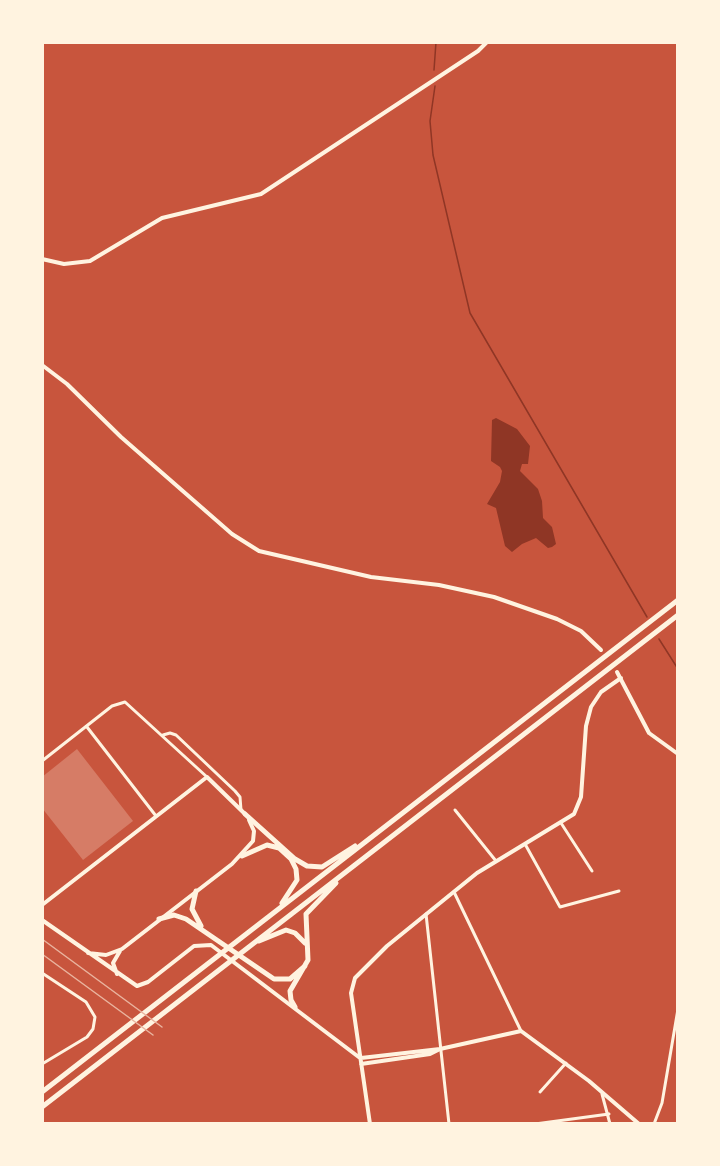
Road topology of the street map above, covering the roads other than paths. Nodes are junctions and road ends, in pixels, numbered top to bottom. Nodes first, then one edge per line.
1 (488, 42) edge
2 (42, 259) edge
3 (42, 365) edge
4 (678, 600) edge
5 (678, 615) edge
6 (601, 650) dead end
7 (617, 672) dead end
8 (621, 678) junction
9 (87, 726) junction
10 (163, 735) junction
11 (678, 754) edge
12 (42, 761) edge
13 (207, 777) junction
14 (455, 810) dead end
15 (243, 812) junction
16 (156, 816) junction
17 (561, 823) junction
18 (375, 835) junction
19 (525, 844) junction
20 (242, 856) junction
21 (496, 861) junction
22 (356, 864) junction
23 (592, 872) dead end
24 (196, 891) junction
25 (619, 891) dead end
26 (454, 892) junction
27 (42, 905) edge
28 (426, 914) junction
29 (159, 919) junction
30 (42, 920) edge
31 (264, 920) junction
32 (204, 930) junction
33 (246, 948) junction
34 (307, 948) junction
35 (122, 949) junction
36 (88, 953) junction
37 (305, 966) junction
38 (42, 973) edge
39 (117, 974) junction
40 (295, 1007) junction
41 (678, 1009) edge
42 (521, 1031) junction
43 (429, 1049) junction
44 (440, 1049) junction
45 (430, 1054) junction
46 (387, 1055) junction
47 (360, 1058) junction
48 (388, 1060) junction
49 (566, 1063) junction
50 (42, 1064) edge
51 (361, 1064) junction
52 (601, 1090) junction
53 (42, 1092) edge
54 (540, 1092) dead end
55 (42, 1107) edge
56 (609, 1114) junction
57 (370, 1124) edge
58 (449, 1124) edge
59 (535, 1124) edge
60 (610, 1124) edge
61 (639, 1124) edge
62 (654, 1124) edge

1 - 2 street
3 - 6 street
4 - 18 highway
5 - 22 highway
7 - 8 street
8 - 11 street
8 - 17 street
9 - 10 street
9 - 12 street
9 - 16 street
10 - 13 street
10 - 15 street
13 - 15 street
13 - 16 street
14 - 21 street
15 - 18 highway
15 - 20 street
16 - 27 street
17 - 19 street
17 - 23 street
18 - 31 highway
19 - 21 street
19 - 25 street
20 - 24 street
20 - 31 highway
21 - 26 street
22 - 33 highway
22 - 34 highway
24 - 29 street
24 - 32 highway
26 - 28 street
26 - 42 street
28 - 44 street
28 - 47 street
29 - 32 highway
29 - 35 street
30 - 36 street
31 - 53 highway
32 - 37 highway
33 - 34 highway
33 - 55 highway
34 - 37 highway
35 - 36 street
35 - 39 street
36 - 39 street
37 - 40 highway
38 - 50 street
39 - 40 street
40 - 47 street
41 - 62 street
42 - 44 street
42 - 49 street
43 - 44 street
43 - 45 street
43 - 46 street
44 - 45 street
44 - 58 street
45 - 48 street
46 - 47 street
46 - 48 street
47 - 51 street
48 - 51 street
49 - 52 street
49 - 54 street
51 - 57 street
52 - 56 street
52 - 61 street
56 - 59 street
56 - 60 street

